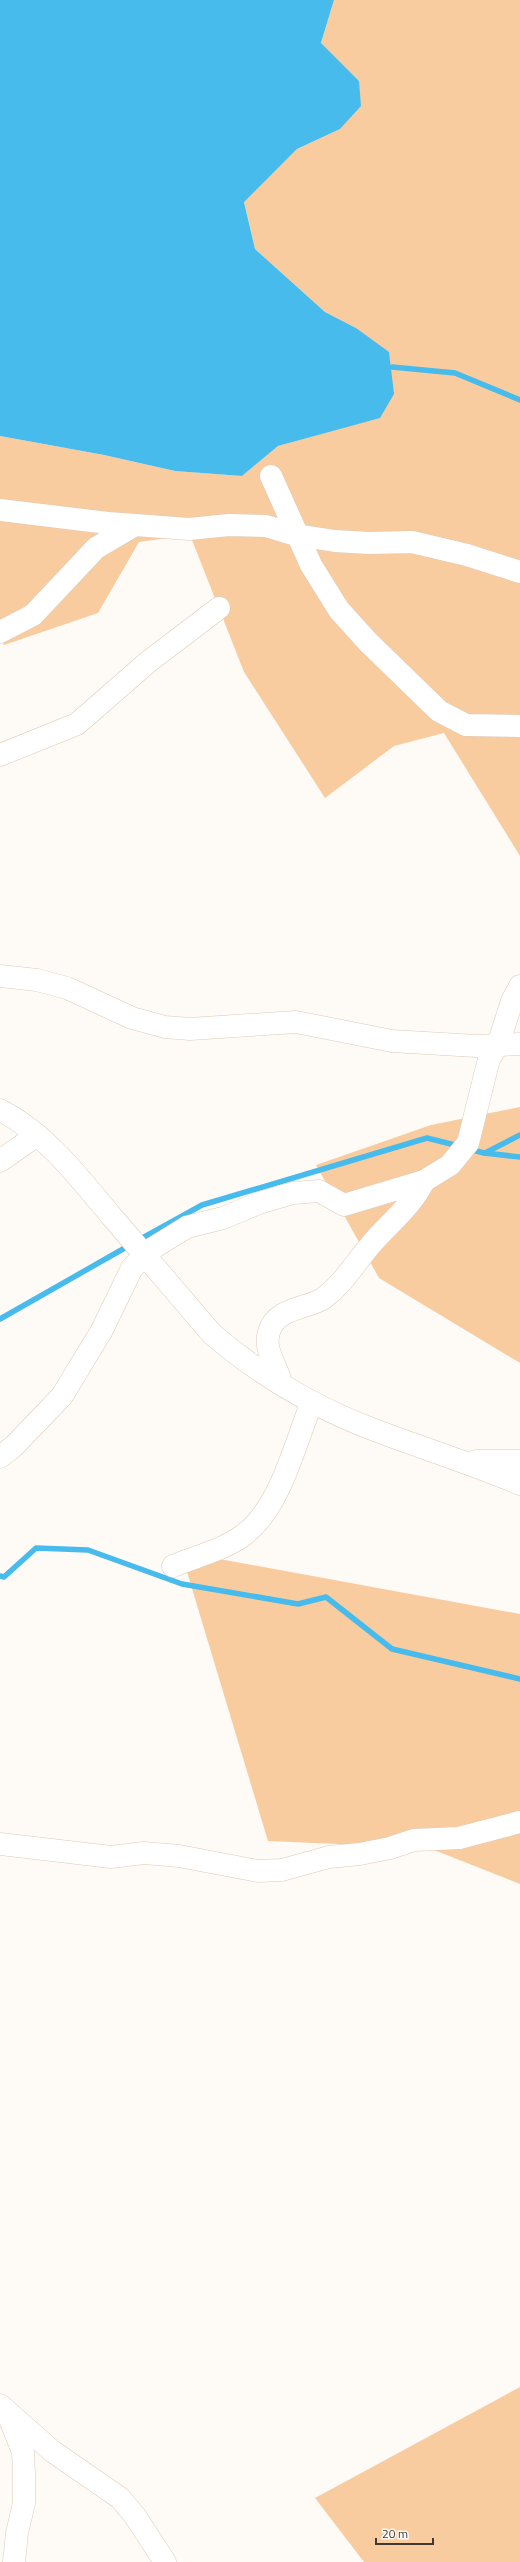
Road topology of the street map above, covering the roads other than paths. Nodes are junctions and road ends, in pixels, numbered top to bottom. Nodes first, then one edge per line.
1 (271, 476) dead end
2 (0, 510) edge
3 (135, 525) junction
4 (296, 535) junction
5 (520, 572) edge
6 (219, 608) dead end
7 (0, 632) edge
8 (520, 726) edge
9 (0, 755) edge
10 (0, 976) edge
11 (520, 986) edge
12 (520, 1044) edge
13 (498, 1045) junction
14 (0, 1110) edge
15 (37, 1135) junction
16 (0, 1161) edge
17 (424, 1181) junction
18 (144, 1255) junction
19 (281, 1384) junction
20 (312, 1402) junction
21 (0, 1457) edge
22 (467, 1461) junction
23 (520, 1461) edge
24 (520, 1484) edge
25 (173, 1566) dead end
26 (520, 1822) edge
27 (0, 1844) edge
28 (4, 2409) edge
29 (14, 2562) edge
30 (165, 2562) edge

1 - 4 street
2 - 3 street
3 - 4 street
3 - 7 street
4 - 5 street
4 - 8 street
6 - 9 street
10 - 13 street
11 - 13 street
12 - 13 street
13 - 17 street
14 - 15 street
15 - 16 street
15 - 18 street
17 - 18 street
17 - 19 street
18 - 19 street
18 - 21 street
19 - 20 street
20 - 22 street
20 - 25 street
22 - 23 street
22 - 24 street
26 - 27 street
28 - 29 street
28 - 30 street

